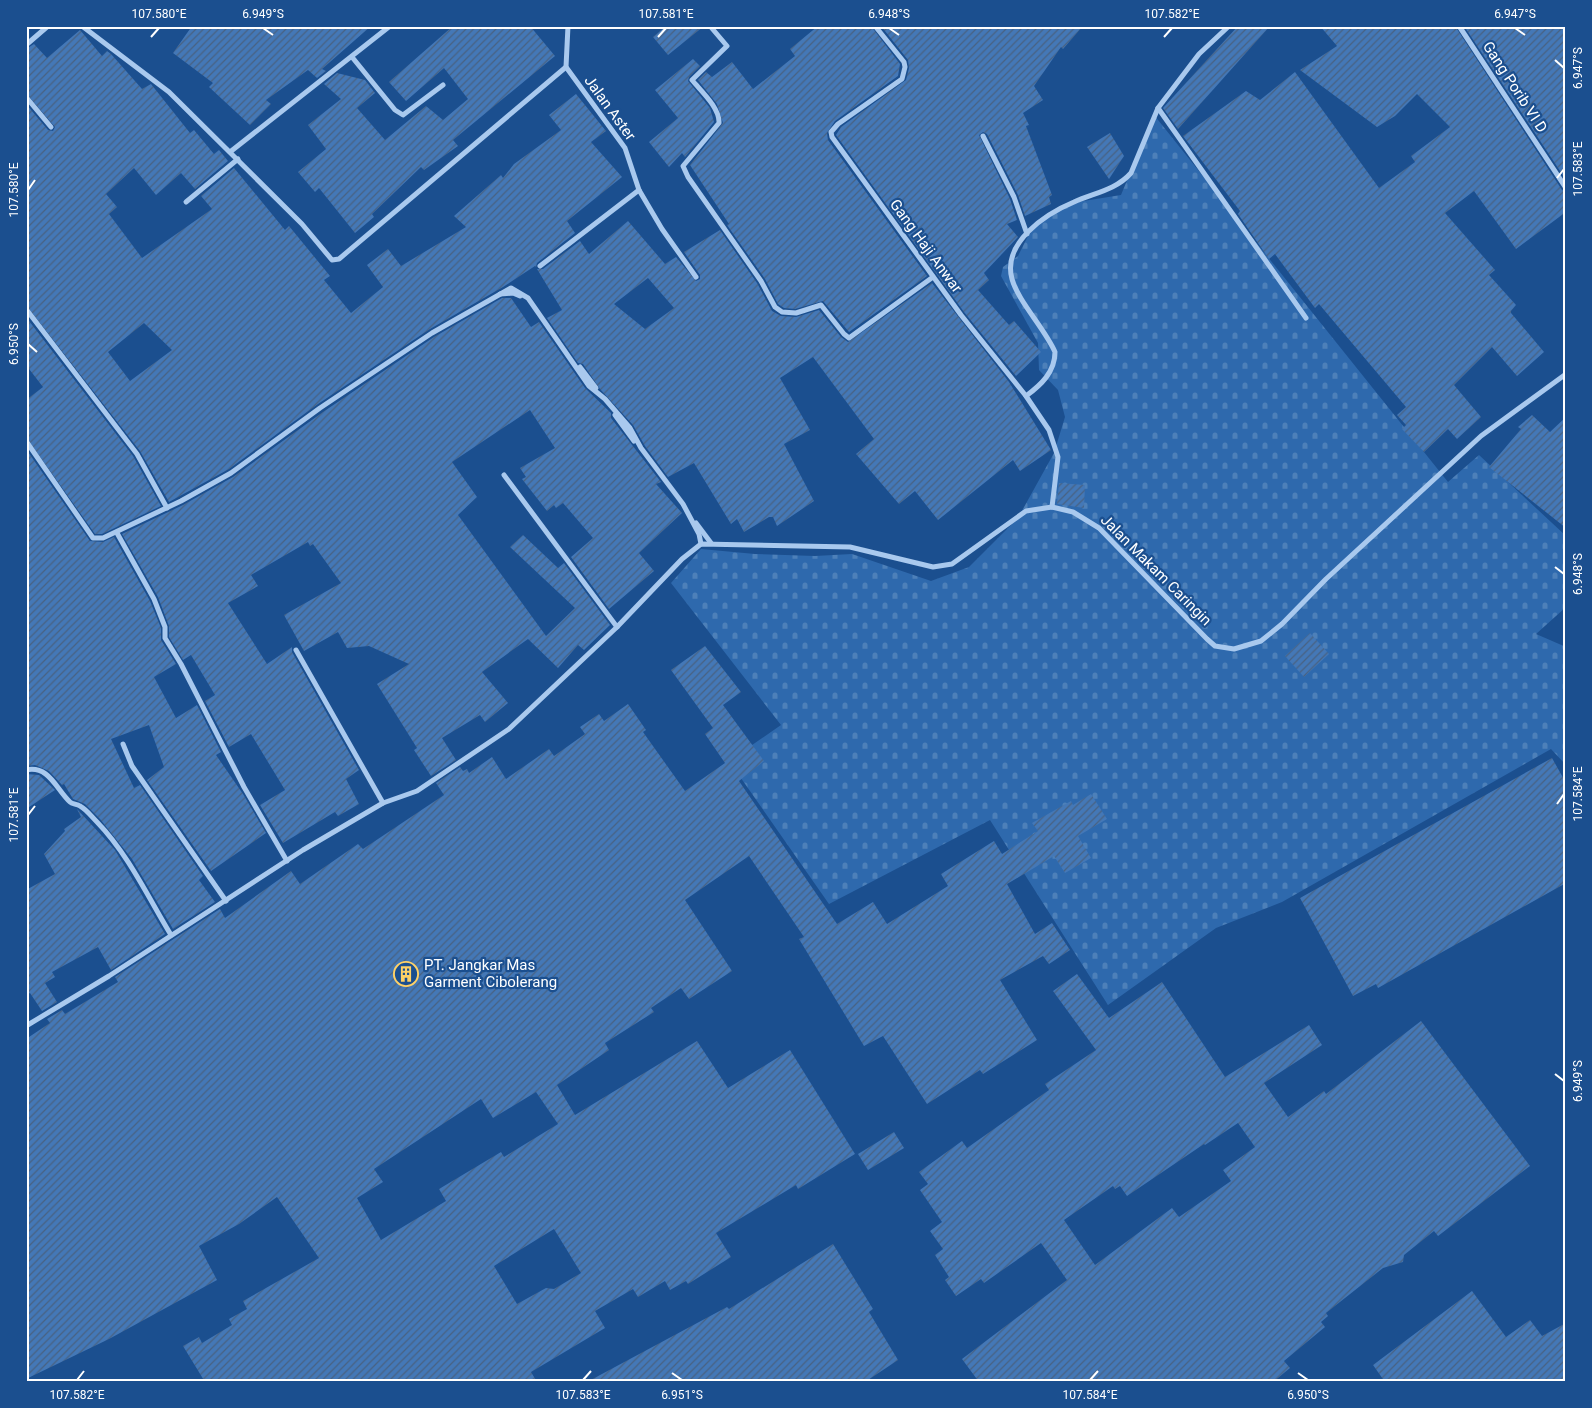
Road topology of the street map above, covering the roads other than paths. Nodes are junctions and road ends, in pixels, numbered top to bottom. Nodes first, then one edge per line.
1 (48, 26) edge
2 (82, 26) edge
3 (390, 26) edge
4 (568, 26) edge
5 (710, 26) edge
6 (875, 26) edge
7 (1229, 26) edge
8 (1459, 26) edge
9 (26, 45) edge
10 (352, 57) junction
11 (566, 67) junction
12 (443, 85) dead end
13 (26, 97) edge
14 (1158, 108) junction
15 (51, 127) dead end
16 (983, 136) dead end
17 (230, 152) junction
18 (238, 159) junction
19 (1566, 188) edge
20 (639, 190) junction
21 (186, 202) dead end
22 (1027, 234) junction
23 (540, 266) dead end
24 (933, 276) junction
25 (696, 277) dead end
26 (26, 309) edge
27 (1306, 318) dead end
28 (449, 323) junction
29 (1566, 374) edge
30 (1026, 396) junction
31 (26, 442) edge
32 (504, 475) dead end
33 (1052, 507) junction
34 (167, 508) junction
35 (117, 532) junction
36 (711, 543) junction
37 (701, 544) junction
38 (617, 626) junction
39 (296, 650) dead end
40 (124, 744) dead end
41 (26, 770) edge
42 (383, 803) junction
43 (287, 861) junction
44 (226, 901) junction
45 (171, 935) junction
46 (26, 1026) edge

1 - 9 street
2 - 17 street
3 - 10 street
4 - 11 street, Jalan Aster
5 - 24 street
6 - 24 street, Gang Haji Anwar
7 - 14 street
8 - 19 street, Gang Porib VI D
10 - 12 street
10 - 17 street
11 - 18 street
11 - 20 street, Jalan Aster
13 - 15 street
14 - 22 street
14 - 27 street
16 - 22 street
17 - 18 street
18 - 21 street
20 - 23 street
20 - 25 street, Jalan Aster
22 - 30 street
24 - 30 street, Gang Haji Anwar
26 - 34 street
28 - 34 street
28 - 36 street
28 - 37 street
29 - 33 street, Jalan Makam Caringin
30 - 33 street, Gang Haji Anwar
31 - 35 street
32 - 38 street
33 - 36 street, Jalan Makam Caringin
34 - 35 street
35 - 43 street
36 - 37 street, Jalan Makam Caringin
37 - 38 street
38 - 42 street
39 - 42 street
40 - 44 street
41 - 45 street
42 - 43 street
43 - 44 street
44 - 45 street
45 - 46 street

